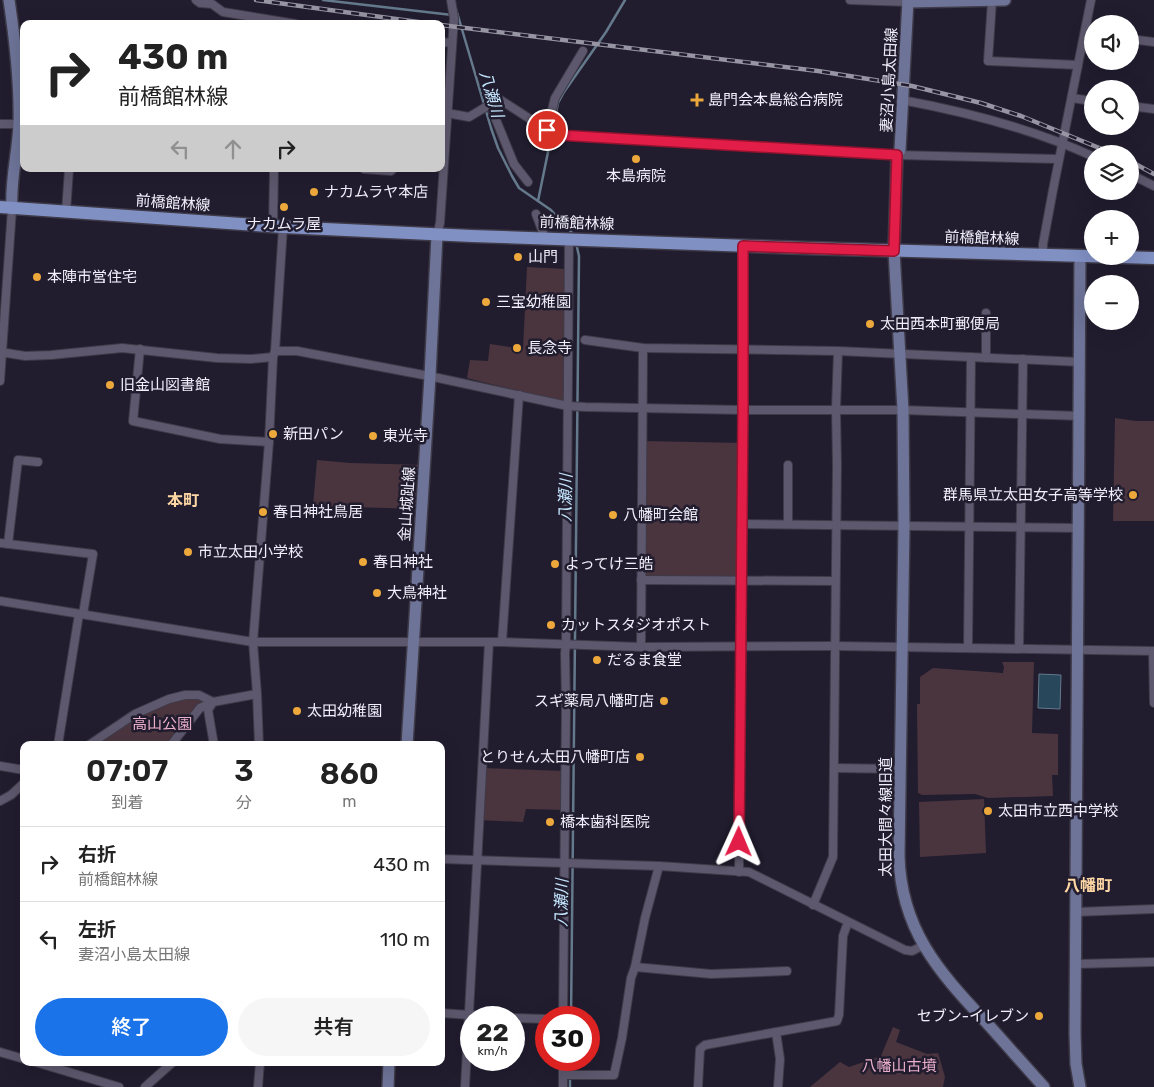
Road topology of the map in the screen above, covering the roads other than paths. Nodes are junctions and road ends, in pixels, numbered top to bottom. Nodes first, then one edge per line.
1 (9, 0) edge
2 (196, 0) edge
3 (451, 0) edge
4 (850, 0) edge
5 (1005, 0) edge
6 (1091, 0) edge
7 (908, 1) edge
8 (992, 1) edge
9 (1090, 15) edge
10 (262, 20) edge
11 (1139, 40) edge
12 (445, 42) edge
13 (1154, 42) edge
14 (452, 43) junction
15 (20, 48) edge
16 (1084, 48) edge
17 (583, 52) dead end
18 (1078, 65) junction
19 (1072, 98) junction
20 (902, 100) junction
21 (1084, 100) edge
22 (445, 103) edge
23 (490, 105) junction
24 (1139, 107) edge
25 (1154, 109) edge
26 (445, 112) edge
27 (0, 124) edge
28 (20, 124) edge
29 (547, 130) junction
30 (20, 131) edge
31 (1063, 143) junction
32 (1084, 152) edge
33 (897, 155) junction
34 (1059, 160) junction
35 (69, 172) edge
36 (274, 172) edge
37 (442, 172) edge
38 (1139, 178) edge
39 (528, 182) dead end
40 (1154, 186) edge
41 (6, 208) edge
42 (66, 212) junction
43 (536, 214) dead end
44 (278, 227) junction
45 (437, 235) junction
46 (545, 238) junction
47 (573, 239) junction
48 (743, 246) junction
49 (894, 251) junction
50 (1043, 256) junction
51 (1080, 256) junction
52 (1154, 258) edge
53 (986, 314) dead end
54 (584, 340) dead end
55 (643, 348) junction
56 (140, 349) junction
57 (743, 349) junction
58 (838, 351) junction
59 (1, 352) edge
60 (274, 354) junction
61 (900, 354) junction
62 (971, 357) junction
63 (986, 358) junction
64 (1023, 359) junction
65 (1080, 362) junction
66 (430, 376) junction
67 (0, 381) edge
68 (519, 395) junction
69 (568, 406) junction
70 (642, 409) junction
71 (836, 409) junction
72 (743, 410) junction
73 (904, 410) junction
74 (971, 413) junction
75 (1022, 415) junction
76 (1080, 416) junction
77 (269, 442) junction
78 (38, 462) dead end
79 (788, 465) dead end
80 (742, 524) junction
81 (788, 524) junction
82 (836, 525) junction
83 (904, 526) junction
84 (970, 526) junction
85 (1021, 527) junction
86 (1078, 528) junction
87 (4, 544) edge
88 (641, 580) junction
89 (742, 581) junction
90 (835, 581) junction
91 (0, 601) edge
92 (81, 614) junction
93 (253, 642) junction
94 (413, 642) junction
95 (489, 642) junction
96 (502, 642) junction
97 (566, 644) junction
98 (741, 645) junction
99 (834, 646) junction
100 (641, 647) junction
101 (902, 647) junction
102 (968, 648) junction
103 (1019, 649) junction
104 (1078, 649) junction
105 (1153, 651) edge
106 (257, 694) junction
107 (213, 702) junction
108 (1154, 703) edge
109 (59, 741) edge
110 (95, 741) edge
111 (174, 741) edge
112 (213, 741) edge
113 (260, 741) edge
114 (407, 741) edge
115 (0, 766) edge
116 (834, 768) junction
117 (20, 769) edge
118 (900, 769) junction
119 (20, 786) edge
120 (0, 801) edge
121 (445, 859) edge
122 (477, 861) junction
123 (565, 862) junction
124 (659, 866) junction
125 (739, 872) junction
126 (813, 905) junction
127 (1154, 909) edge
128 (1076, 912) junction
129 (848, 922) junction
130 (924, 945) junction
131 (1154, 962) edge
132 (1076, 964) junction
133 (635, 967) junction
134 (787, 971) dead end
135 (469, 1006) edge
136 (563, 1006) edge
137 (445, 1013) edge
138 (460, 1014) edge
139 (776, 1032) junction
140 (0, 1052) edge
141 (20, 1058) edge
142 (49, 1066) edge
143 (169, 1066) edge
144 (260, 1066) edge
145 (389, 1066) edge
146 (466, 1071) edge
147 (564, 1071) edge
148 (565, 1075) junction
149 (119, 1087) edge
150 (145, 1087) edge
151 (258, 1087) edge
152 (388, 1087) edge
153 (465, 1087) edge
154 (563, 1087) edge
155 (698, 1087) edge
156 (778, 1087) edge
157 (1044, 1087) edge
158 (1080, 1087) edge

1 - 15 street
2 - 10 street
3 - 14 street
4 - 7 street
5 - 8 street
6 - 9 street
7 - 8 street
7 - 20 street, 妻沼小島太田線
8 - 18 street
11 - 13 street
12 - 14 street
14 - 22 street
16 - 18 street
17 - 29 street
18 - 19 street
19 - 21 street
19 - 31 street
20 - 31 street
20 - 33 street, 妻沼小島太田線
23 - 26 street
23 - 29 street
23 - 39 street
24 - 25 street
27 - 28 street
29 - 33 street
30 - 41 street
31 - 32 street
31 - 34 street
33 - 34 street
33 - 49 street, 妻沼小島太田線
34 - 50 street
35 - 42 street
36 - 44 street
37 - 45 street
38 - 40 street
41 - 42 main road, 前橋館林線
41 - 59 street
42 - 44 main road, 前橋館林線
43 - 46 street
44 - 45 main road, 前橋館林線
44 - 60 street
45 - 46 main road, 前橋館林線
45 - 66 street, 金山城趾線
46 - 47 main road, 前橋館林線
47 - 48 main road, 前橋館林線
47 - 69 street
48 - 49 main road, 前橋館林線
48 - 57 street
49 - 50 main road, 前橋館林線
49 - 61 street, 妻沼小島太田線
50 - 51 main road, 前橋館林線
51 - 52 main road, 前橋館林線
51 - 65 street
53 - 63 street
54 - 55 street
55 - 57 street
55 - 70 street
56 - 59 street
56 - 60 street
56 - 77 street
57 - 58 street
57 - 72 street
58 - 61 street
58 - 71 street
59 - 67 street
60 - 66 street
60 - 77 street
61 - 62 street
61 - 73 street, 妻沼小島太田線
62 - 63 street
62 - 74 street
63 - 64 street
64 - 65 street
64 - 75 street
65 - 76 street
66 - 68 street
66 - 94 street, 金山城趾線
68 - 69 street
68 - 96 street
69 - 70 street
69 - 97 street
70 - 72 street
70 - 88 street
71 - 72 street
71 - 73 street
71 - 82 street
72 - 80 street
73 - 74 street
73 - 83 street, 太田大間々線旧道
74 - 75 street
74 - 84 street
75 - 76 street
75 - 85 street
76 - 86 street
77 - 93 street
78 - 87 street
79 - 81 street
80 - 81 street
80 - 89 street
81 - 82 street
82 - 83 street
82 - 90 street
83 - 84 street
83 - 101 street, 太田大間々線旧道
84 - 85 street
84 - 102 street
85 - 86 street
85 - 103 street
86 - 104 street
87 - 92 street
88 - 89 street
88 - 100 street
89 - 90 street
89 - 98 street
90 - 99 street
91 - 92 street
92 - 93 street
92 - 109 street
93 - 94 street
93 - 106 street
94 - 95 street
94 - 114 street, 金山城趾線
95 - 96 street
95 - 122 street
96 - 97 street
97 - 100 street
97 - 123 street
98 - 99 street
98 - 100 street
98 - 125 street
99 - 101 street
99 - 116 street
101 - 102 street
101 - 118 street, 太田大間々線旧道
102 - 103 street
103 - 104 street
104 - 105 street
104 - 128 street
105 - 108 street
106 - 107 street
106 - 113 street
107 - 110 street
107 - 111 street
107 - 112 street
115 - 117 street
116 - 118 street
116 - 126 street
118 - 130 street, 太田大間々線旧道
119 - 120 street
121 - 122 street
122 - 123 street
122 - 135 street
123 - 124 street
123 - 136 street
124 - 125 street
124 - 133 street
125 - 126 street
126 - 129 street
127 - 128 street
128 - 132 street
129 - 130 street
129 - 139 street
130 - 157 street, 太田大間々線旧道
131 - 132 street
132 - 158 street
133 - 134 street
133 - 148 street
137 - 138 street
139 - 155 street
139 - 156 street
140 - 141 street
142 - 149 street
143 - 150 street
144 - 151 street
145 - 152 street
146 - 153 street
147 - 148 street
148 - 154 street

